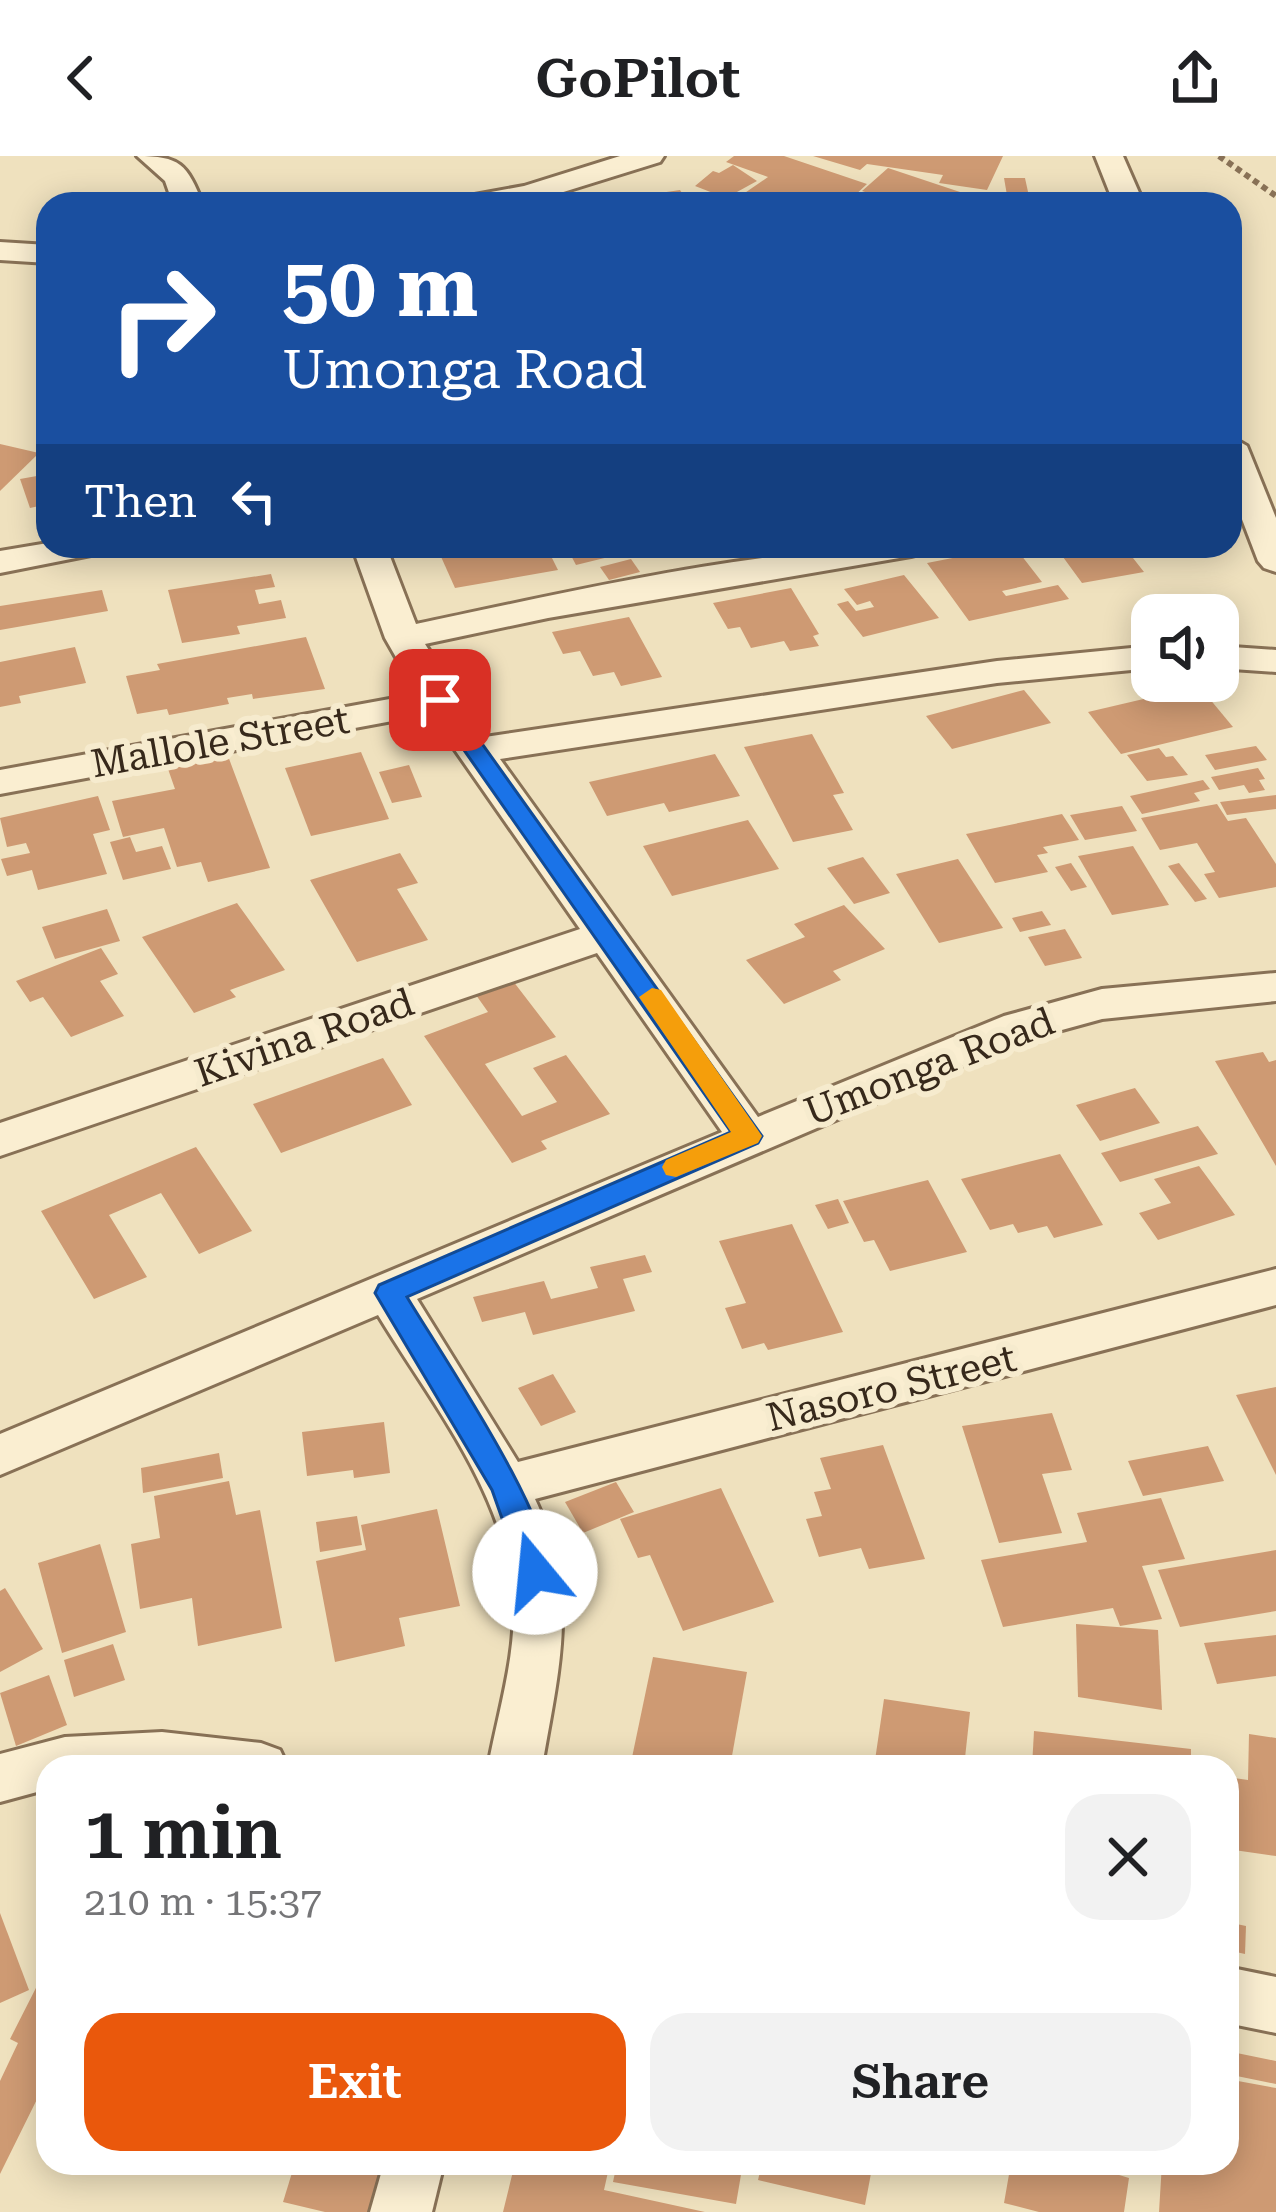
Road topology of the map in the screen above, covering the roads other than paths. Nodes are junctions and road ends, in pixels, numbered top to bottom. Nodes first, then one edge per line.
1 (151, 156) edge
2 (650, 156) edge
3 (1109, 156) edge
4 (184, 192) edge
5 (552, 192) edge
6 (1125, 192) edge
7 (0, 251) edge
8 (36, 253) edge
9 (1242, 499) edge
10 (36, 556) edge
11 (374, 558) edge
12 (840, 558) edge
13 (1276, 561) edge
14 (0, 562) edge
15 (404, 638) junction
16 (1131, 659) edge
17 (1239, 659) edge
18 (1276, 662) edge
19 (440, 700) junction
20 (478, 750) junction
21 (0, 782) edge
22 (609, 934) junction
23 (1276, 987) edge
24 (748, 1136) junction
25 (0, 1140) edge
26 (1276, 1287) edge
27 (389, 1293) junction
28 (0, 1455) edge
29 (505, 1486) junction
30 (110, 1755) edge
31 (180, 1755) edge
32 (517, 1755) edge
33 (36, 1769) edge
34 (0, 1778) edge
35 (1239, 1997) edge
36 (1276, 2005) edge
37 (411, 2175) edge
38 (401, 2212) edge

1 - 4 street
2 - 5 street
3 - 6 street
7 - 8 street
9 - 13 street
10 - 14 street
11 - 15 street
12 - 15 street
15 - 19 street
16 - 20 street
17 - 18 street
19 - 20 street
19 - 21 street, Mallole Street
20 - 22 street
22 - 24 street
22 - 25 street, Kivina Road
23 - 24 street, Umonga Road
24 - 27 street, Umonga Road
26 - 29 street, Nasoro Street
27 - 28 street, Umonga Road
27 - 29 street
29 - 32 street
30 - 31 street
33 - 34 street
35 - 36 street
37 - 38 street

